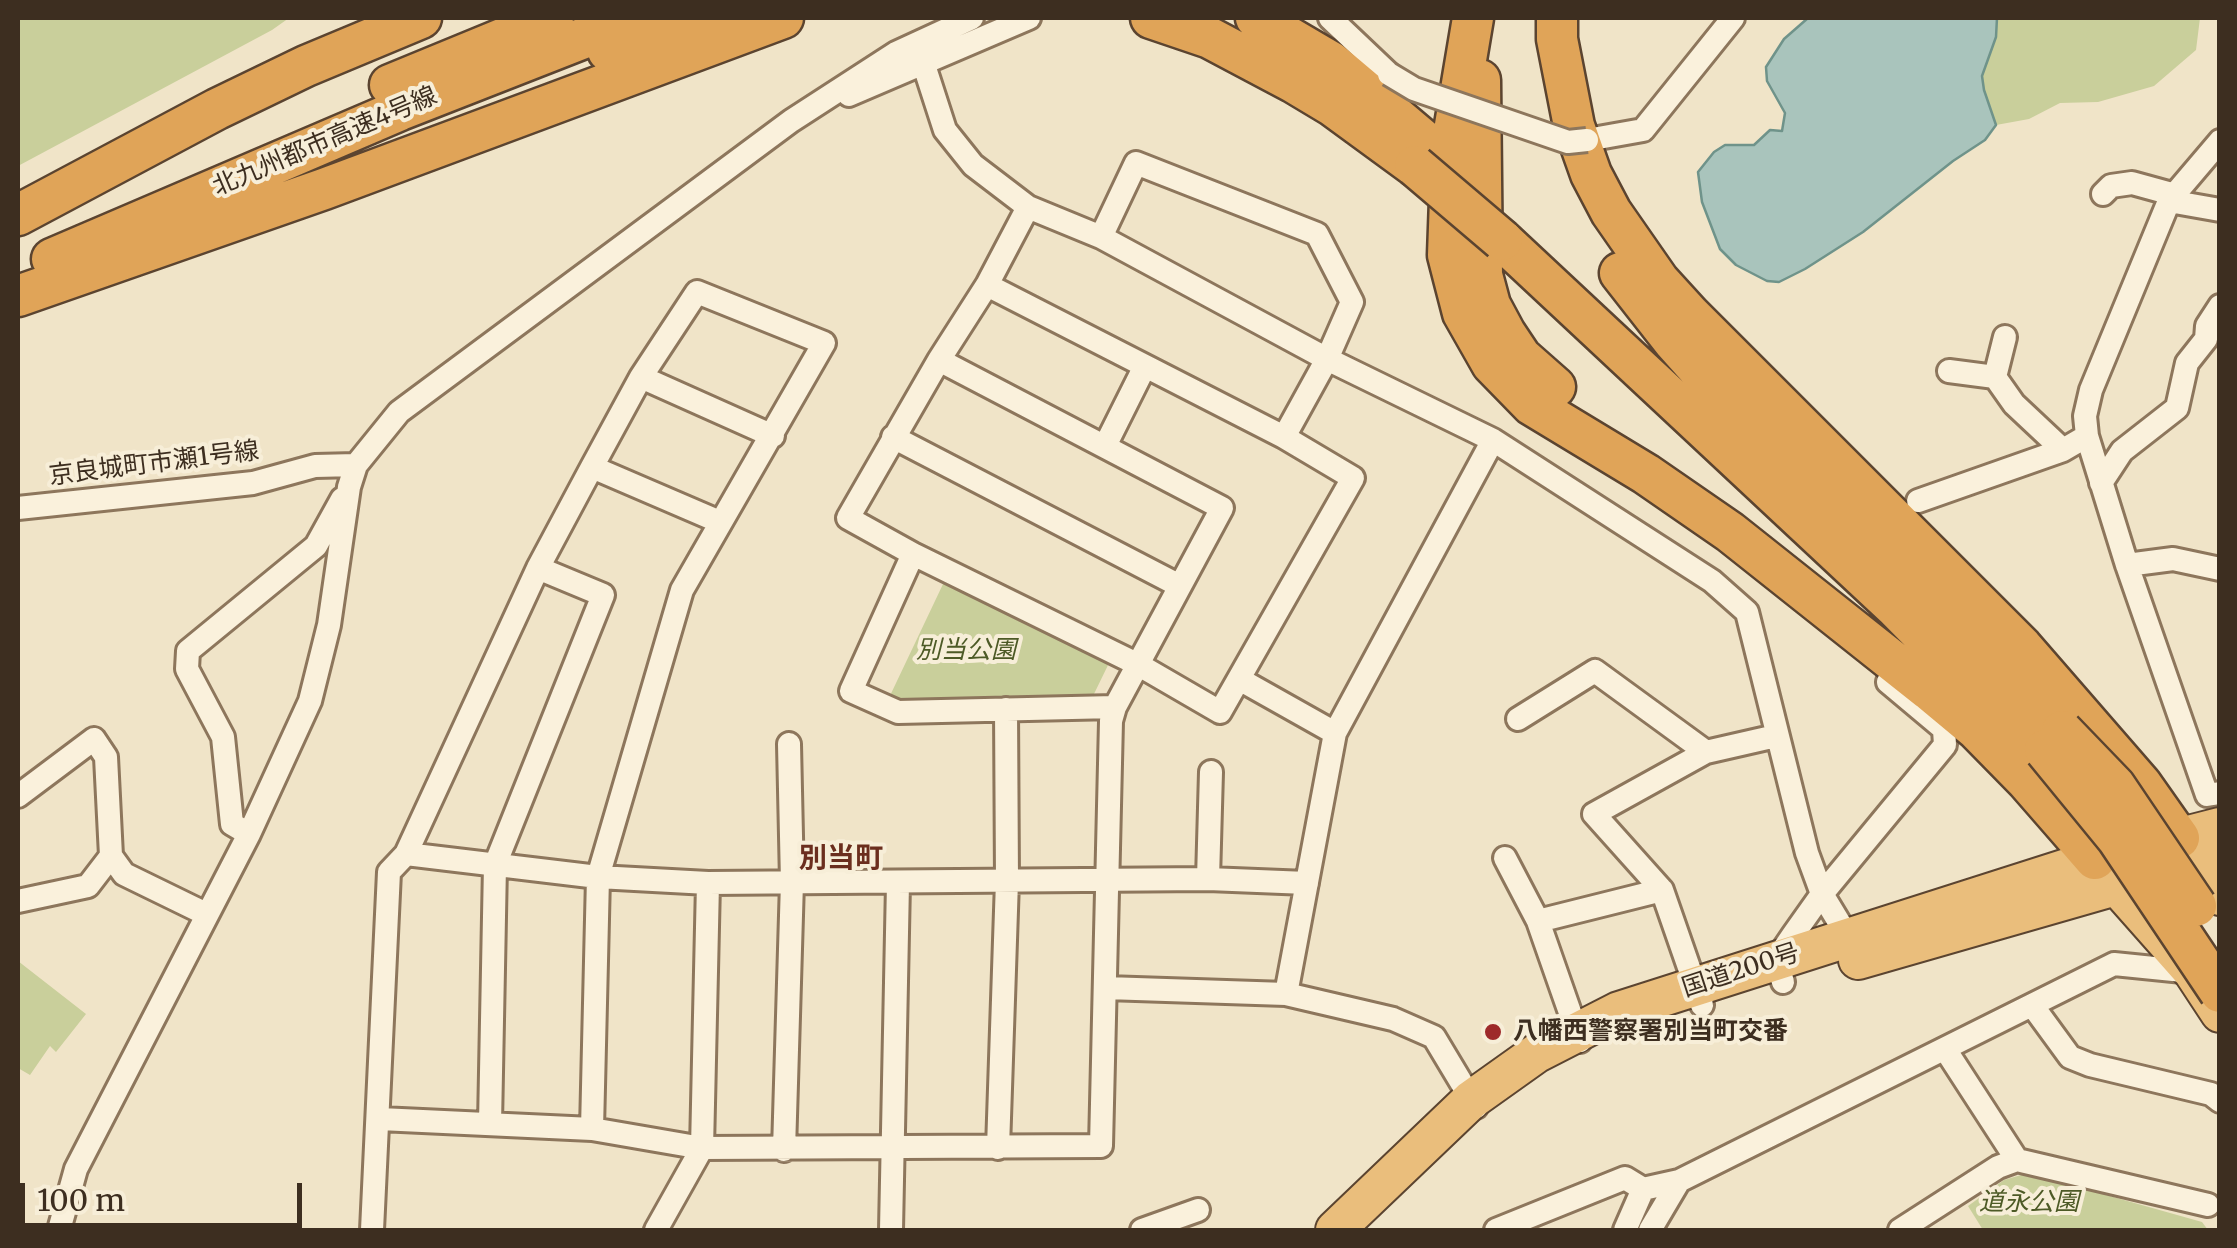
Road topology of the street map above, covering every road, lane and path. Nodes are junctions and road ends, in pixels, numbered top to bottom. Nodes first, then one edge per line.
1 (421, 18) edge
2 (553, 18) edge
3 (635, 18) edge
4 (704, 18) edge
5 (784, 18) edge
6 (972, 18) edge
7 (1028, 18) edge
8 (1151, 18) edge
9 (1256, 18) edge
10 (1330, 18) edge
11 (1475, 18) edge
12 (1535, 18) edge
13 (1556, 18) edge
14 (1732, 18) edge
15 (923, 62) junction
16 (792, 121) junction
17 (2220, 142) edge
18 (1418, 152) junction
19 (272, 164) junction
20 (2103, 194) dead end
21 (2171, 198) junction
22 (1028, 207) junction
23 (2220, 210) edge
24 (18, 215) edge
25 (1505, 226) junction
26 (1101, 236) junction
27 (18, 255) edge
28 (18, 275) edge
29 (987, 285) junction
30 (18, 296) edge
31 (2220, 306) edge
32 (2005, 336) dead end
33 (1326, 359) junction
34 (939, 360) junction
35 (1144, 366) junction
36 (1949, 372) dead end
37 (641, 377) junction
38 (1996, 377) junction
39 (773, 436) junction
40 (2087, 436) junction
41 (1284, 437) junction
42 (893, 438) junction
43 (1493, 440) junction
44 (1106, 444) junction
45 (2063, 450) junction
46 (592, 467) junction
47 (353, 476) junction
48 (2101, 482) junction
49 (1918, 501) dead end
50 (18, 508) edge
51 (720, 522) junction
52 (1857, 525) junction
53 (912, 554) junction
54 (2127, 565) junction
55 (538, 568) junction
56 (2220, 570) edge
57 (1178, 585) junction
58 (1814, 620) dead end
59 (1139, 665) junction
60 (1240, 679) junction
61 (1115, 706) junction
62 (1006, 708) junction
63 (1518, 719) dead end
64 (1335, 733) junction
65 (1776, 736) junction
66 (2041, 736) junction
67 (789, 744) dead end
68 (1706, 752) junction
69 (1211, 772) dead end
70 (18, 796) edge
71 (2215, 805) edge
72 (248, 834) junction
73 (2199, 852) edge
74 (406, 854) junction
75 (111, 856) junction
76 (1505, 858) dead end
77 (496, 865) junction
78 (2104, 872) junction
79 (598, 877) junction
80 (1007, 880) junction
81 (1208, 880) junction
82 (1106, 881) junction
83 (708, 882) junction
84 (792, 882) junction
85 (1308, 882) junction
86 (898, 883) junction
87 (1662, 890) junction
88 (1822, 894) junction
89 (2220, 896) edge
90 (18, 901) edge
91 (206, 914) junction
92 (1538, 921) junction
93 (1848, 936) junction
94 (2220, 942) edge
95 (1780, 971) junction
96 (2206, 982) edge
97 (1106, 988) junction
98 (1286, 994) junction
99 (1698, 995) junction
100 (2032, 1005) junction
101 (2220, 1013) edge
102 (1579, 1039) junction
103 (1945, 1049) junction
104 (2220, 1101) edge
105 (1476, 1107) junction
106 (380, 1119) junction
107 (490, 1124) junction
108 (592, 1129) junction
109 (702, 1148) junction
110 (998, 1148) junction
111 (784, 1150) junction
112 (891, 1150) junction
113 (2018, 1160) junction
114 (1679, 1180) junction
115 (1643, 1189) junction
116 (2216, 1207) edge
117 (1198, 1210) dead end
118 (59, 1230) edge
119 (372, 1230) edge
120 (656, 1230) edge
121 (891, 1230) edge
122 (1142, 1230) edge
123 (1335, 1230) edge
124 (1362, 1230) edge
125 (1496, 1230) edge
126 (1626, 1230) edge
127 (1650, 1230) edge
128 (1900, 1230) edge

1 - 24 highway
2 - 27 highway
3 - 19 highway, 北九州都市高速4号線
4 - 19 highway
5 - 30 highway
6 - 16 street
7 - 15 street
8 - 18 highway
9 - 18 highway
10 - 14 street, bridge
11 - 66 highway
11 - 78 highway
12 - 52 highway
13 - 73 highway
15 - 16 street
15 - 22 street
16 - 47 street
17 - 21 street
18 - 25 highway
19 - 28 highway, 北九州都市高速4号線
20 - 21 street
21 - 23 street
21 - 40 street
22 - 26 street
22 - 29 street
25 - 52 highway
25 - 66 highway
26 - 33 street
26 - 33 street
29 - 34 street
29 - 35 street
31 - 48 street
32 - 38 street
33 - 41 street
33 - 43 street
34 - 42 street
34 - 44 street
35 - 41 street
35 - 44 street
36 - 38 street
37 - 39 street
37 - 39 street
37 - 46 street
38 - 45 street
39 - 51 street
40 - 45 street
40 - 48 street
41 - 60 street
42 - 53 street
42 - 57 street
43 - 64 street
43 - 65 street
44 - 57 street
45 - 49 street
46 - 51 street
46 - 55 street
47 - 50 street, 京良城町市瀬1号線
47 - 72 street
47 - 72 street
48 - 54 street
51 - 79 street
52 - 66 highway
53 - 59 street
53 - 62 street
54 - 56 street
54 - 71 street
55 - 74 street
55 - 77 street
57 - 59 street
58 - 88 street
59 - 60 street
59 - 61 street
60 - 64 street
61 - 62 street
61 - 82 street
62 - 80 street
63 - 68 street
64 - 85 street
65 - 68 street
65 - 88 street
66 - 94 highway, bridge
66 - 96 highway, bridge
67 - 84 street
68 - 87 street
69 - 81 street
70 - 75 street
71 - 73 highway, 国道200号
72 - 91 street
73 - 78 highway, 国道200号
73 - 89 highway
74 - 77 street
74 - 106 street
75 - 90 street
75 - 91 street
76 - 92 street
77 - 79 street
77 - 107 street
78 - 93 highway, 国道200号
78 - 95 highway, 国道200号
78 - 96 highway
79 - 83 street
79 - 108 street
80 - 82 street
80 - 86 street
80 - 110 street
81 - 82 street
81 - 85 street
82 - 97 street
83 - 84 street
83 - 109 street
84 - 86 street
84 - 111 street
85 - 98 street
86 - 112 street
87 - 92 street
87 - 99 street
88 - 93 street
88 - 95 street
91 - 118 street
92 - 102 street
93 - 95 highway, 国道200号
95 - 99 highway, 国道200号
96 - 100 street
96 - 101 highway
97 - 98 street
97 - 110 street
98 - 105 street
99 - 102 highway, 国道200号
100 - 103 street
100 - 104 street
102 - 105 highway, 国道200号
103 - 113 street
103 - 114 street
105 - 123 highway, 国道200号
105 - 124 highway, 国道200号
106 - 107 street
106 - 119 street
107 - 108 street
108 - 109 street
109 - 111 street
109 - 120 street
110 - 112 street
111 - 112 street
112 - 121 street
113 - 116 street
113 - 128 street
114 - 115 street
114 - 127 street
115 - 125 street
115 - 126 street
117 - 122 street

